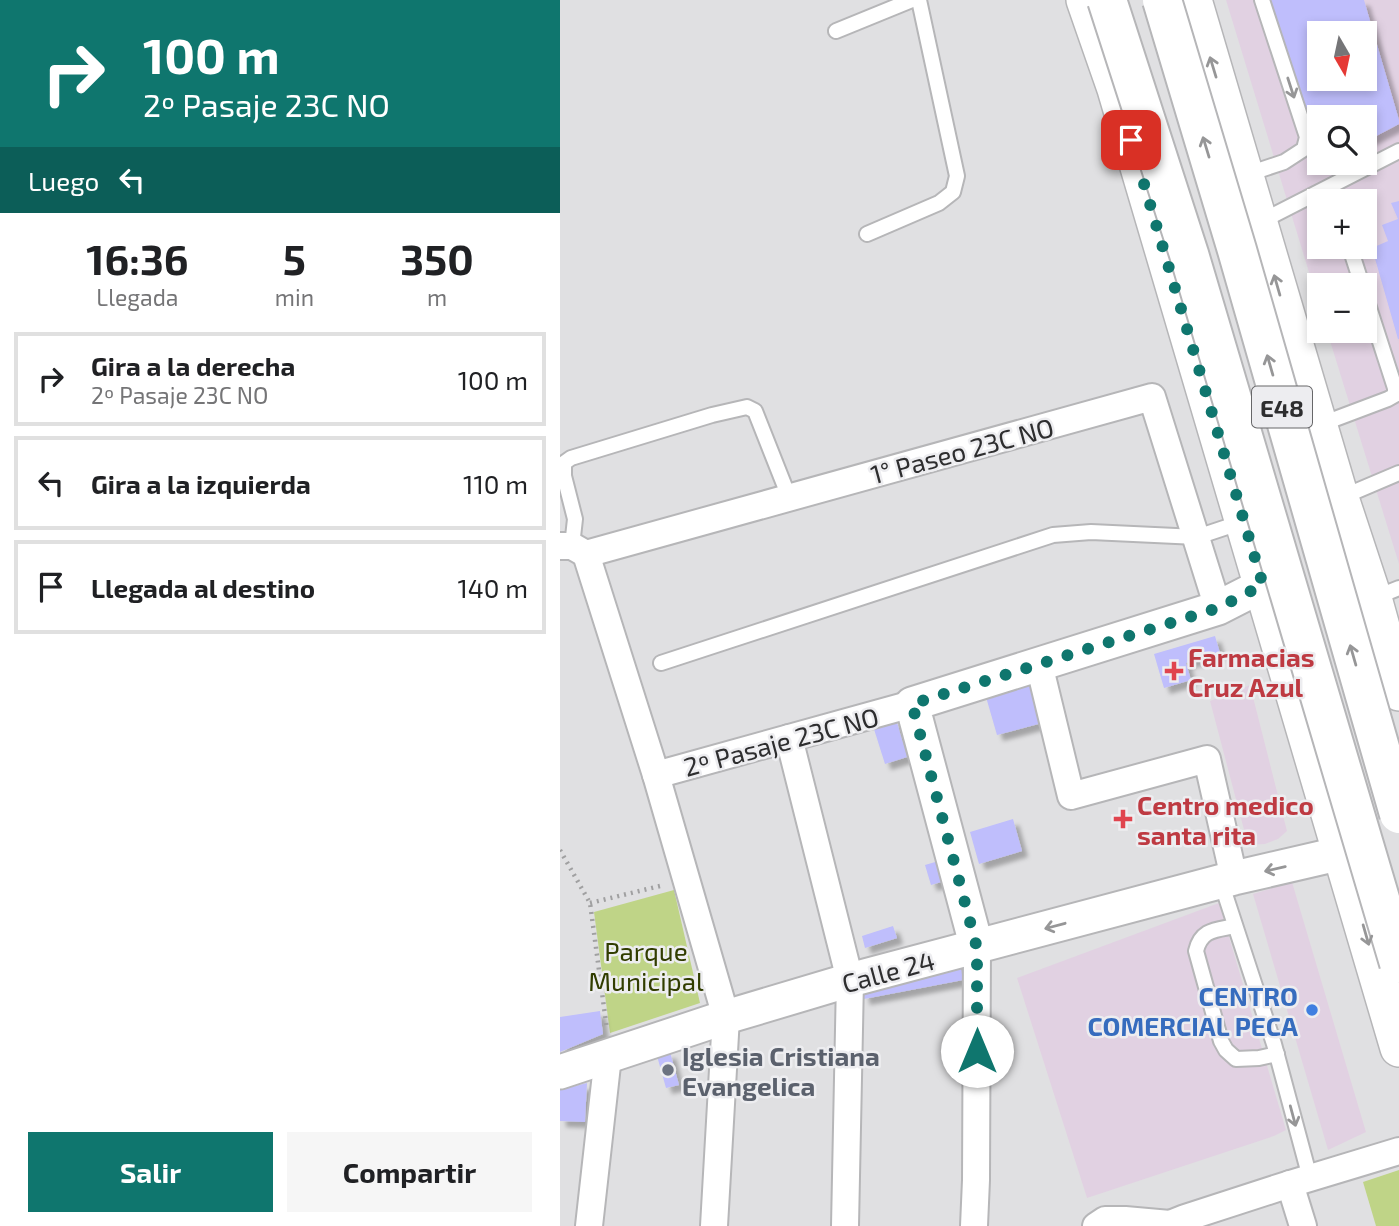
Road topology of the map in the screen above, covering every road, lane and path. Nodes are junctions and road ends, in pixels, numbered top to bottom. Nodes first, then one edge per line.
1 (912, 0) edge
2 (919, 0) edge
3 (1085, 0) edge
4 (1107, 0) edge
5 (1161, 0) edge
6 (1193, 0) edge
7 (1262, 0) edge
8 (836, 30) dead end
9 (1399, 151) edge
10 (1245, 175) junction
11 (1259, 223) junction
12 (867, 234) dead end
13 (1377, 332) edge
14 (1319, 425) junction
15 (1399, 473) edge
16 (789, 497) junction
17 (1340, 498) junction
18 (1243, 522) junction
19 (1196, 537) junction
20 (572, 549) edge
21 (1263, 585) junction
22 (1386, 593) edge
23 (1218, 608) junction
24 (661, 663) dead end
25 (1039, 664) junction
26 (1398, 683) edge
27 (912, 704) junction
28 (1302, 719) junction
29 (789, 738) junction
30 (1399, 746) edge
31 (656, 775) junction
32 (1319, 775) junction
33 (1399, 793) edge
34 (1399, 814) edge
35 (560, 850) edge
36 (1342, 853) junction
37 (687, 879) junction
38 (1227, 880) junction
39 (590, 903) junction
40 (1235, 926) junction
41 (977, 948) junction
42 (1399, 963) edge
43 (850, 980) junction
44 (726, 1017) junction
45 (1399, 1048) edge
46 (1277, 1054) junction
47 (611, 1055) junction
48 (560, 1072) edge
49 (1399, 1151) edge
50 (1300, 1181) junction
51 (1170, 1225) edge
52 (589, 1226) edge
53 (715, 1226) edge
54 (845, 1226) edge
55 (974, 1226) edge
56 (1096, 1226) edge
57 (1303, 1226) edge

1 - 8 lane
2 - 12 lane
3 - 18 main road, E48
4 - 42 main road, E48, bridge
34 -> 5 main road, E48, bridge
10 -> 6 main road, E48
7 -> 10 lane
9 - 11 lane
10 - 11 main road, E48
14 -> 11 main road, E48
13 - 14 lane
14 - 17 main road, E48
15 - 17 lane
16 - 19 street, 1° Paseo 23C NO
16 - 20 street, 1° Paseo 23C NO
16 - 20 lane
17 - 21 main road
17 - 22 main road, E48
18 - 19 lane
18 - 21 main road, E48
19 - 23 street, 1° Paseo 23C NO
19 - 24 lane
20 - 31 street
21 - 23 street, 2º Pasaje 23C NO
21 - 28 main road, E48
22 - 26 main road, E48
23 - 25 street, 2º Pasaje 23C NO
25 - 27 street, 2º Pasaje 23C NO
25 - 38 street
26 - 28 street
27 - 29 street, 2º Pasaje 23C NO
27 - 41 street
28 - 32 main road, E48
29 - 31 street, 2º Pasaje 23C NO
29 - 43 street
30 - 32 street
31 - 37 street
32 - 36 main road, E48
33 - 36 main road
35 - 39 path
36 -> 38 street, Calle 24
36 -> 45 main road, E48
37 - 39 path
37 - 44 street
38 - 40 lane
38 -> 41 street, Calle 24
39 - 47 path
40 - 46 lane
40 - 46 lane
41 - 43 street, Calle 24
41 - 55 street
43 - 44 street, Calle 24
43 - 54 street
44 - 47 street, Calle 24
44 - 53 street
46 -> 50 lane
47 - 48 street, Calle 24
47 - 52 street
49 - 50 street
50 - 51 street
50 - 57 street
51 - 56 street

